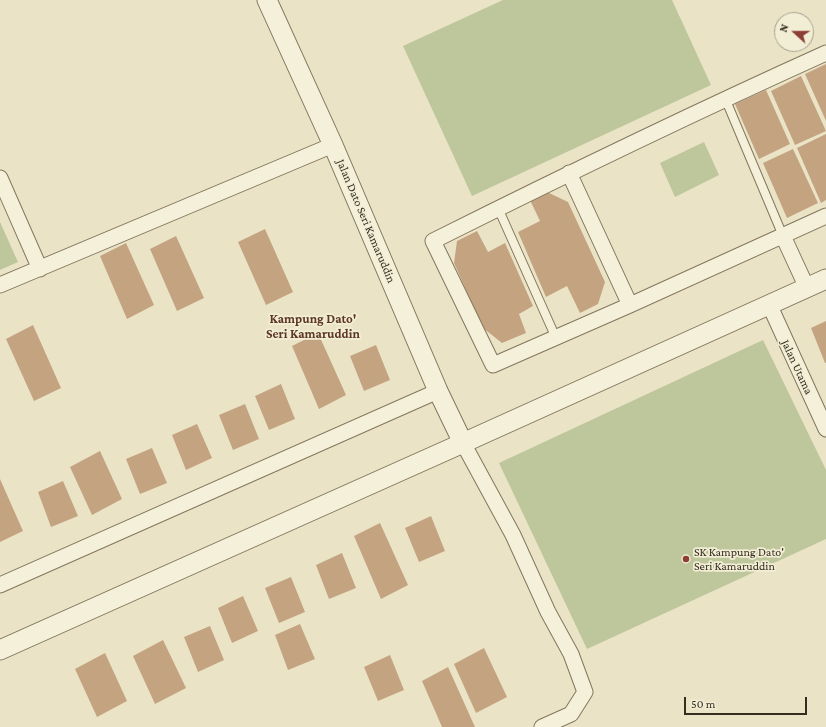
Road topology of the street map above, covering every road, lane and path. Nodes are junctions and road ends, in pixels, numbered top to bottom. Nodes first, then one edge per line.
1 (267, 0) edge
2 (826, 53) edge
3 (725, 98) junction
4 (333, 144) junction
5 (569, 173) junction
6 (0, 178) edge
7 (498, 208) junction
8 (826, 216) edge
9 (783, 236) junction
10 (40, 269) junction
11 (826, 279) edge
12 (0, 285) edge
13 (807, 288) junction
14 (769, 304) junction
15 (630, 305) junction
16 (556, 338) junction
17 (438, 391) junction
18 (826, 429) edge
19 (463, 443) junction
20 (0, 585) edge
21 (0, 650) edge
22 (542, 727) edge

1 - 4 street, Jalan Dato Seri Kamaruddin
2 - 3 street
3 - 5 street
3 - 9 lane
4 - 10 street
4 - 17 street, Jalan Dato Seri Kamaruddin
5 - 7 street
5 - 15 street
6 - 10 street
7 - 16 lane
7 - 16 street
8 - 9 street
9 - 13 street
9 - 15 street
10 - 12 street
11 - 13 street
13 - 14 street
14 - 18 street, Jalan Utama
14 - 19 street
15 - 16 street
17 - 19 street, Jalan Dato Seri Kamaruddin
17 - 20 street
19 - 21 street
19 - 22 street

